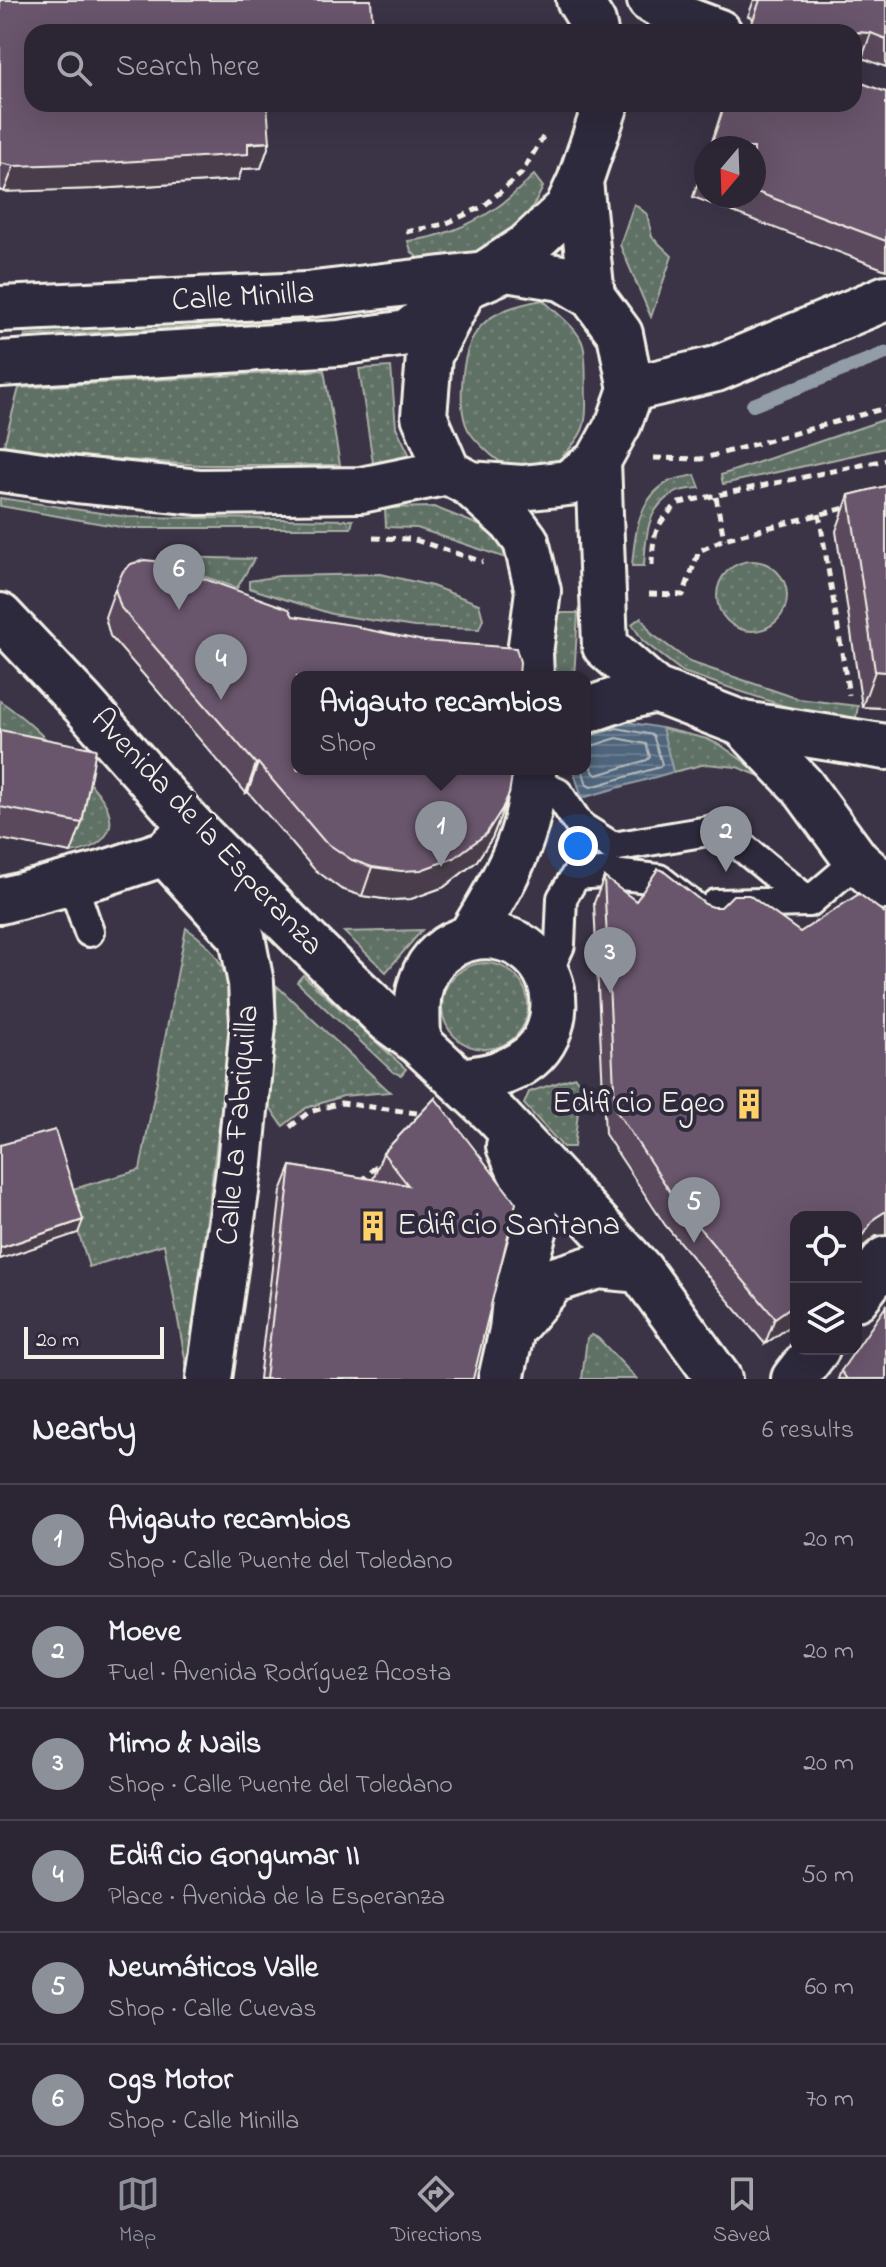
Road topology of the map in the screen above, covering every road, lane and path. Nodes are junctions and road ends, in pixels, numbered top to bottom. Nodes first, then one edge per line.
1 (579, 0) edge
2 (640, 0) edge
3 (650, 0) edge
4 (593, 24) edge
5 (632, 24) edge
6 (698, 24) edge
7 (603, 112) edge
8 (546, 130) dead end
9 (580, 181) junction
10 (406, 232) dead end
11 (474, 280) junction
12 (592, 296) junction
13 (886, 298) edge
14 (0, 309) edge
15 (0, 364) edge
16 (631, 389) junction
17 (886, 408) edge
18 (701, 459) dead end
19 (886, 460) edge
20 (598, 461) junction
21 (0, 469) edge
22 (459, 478) junction
23 (716, 497) junction
24 (859, 504) edge
25 (819, 514) junction
26 (724, 539) junction
27 (652, 573) dead end
28 (642, 594) dead end
29 (0, 616) edge
30 (531, 671) edge
31 (655, 690) junction
32 (850, 704) dead end
33 (591, 709) edge
34 (743, 724) junction
35 (886, 747) edge
36 (535, 775) edge
37 (537, 775) edge
38 (179, 840) junction
39 (872, 874) edge
40 (72, 882) junction
41 (0, 901) edge
42 (809, 902) junction
43 (89, 932) dead end
44 (470, 937) junction
45 (547, 973) junction
46 (418, 1042) junction
47 (460, 1081) junction
48 (415, 1103) dead end
49 (426, 1114) junction
50 (496, 1115) junction
51 (417, 1123) edge
52 (287, 1130) dead end
53 (391, 1150) edge
54 (354, 1189) edge
55 (886, 1259) edge
56 (640, 1270) junction
57 (862, 1290) edge
58 (512, 1330) junction
59 (812, 1355) edge
60 (209, 1379) edge
61 (501, 1379) edge
62 (719, 1379) edge
63 (794, 1379) edge

1 - 4 main road
2 - 5 main road
3 - 6 main road
7 - 9 main road
8 - 10 path
9 - 11 main road
9 - 12 main road
11 - 12 main road
11 - 14 main road, Calle Minilla
11 - 15 main road, Calle Minilla
11 - 22 main road
12 - 16 main road
13 - 16 main road
16 - 20 main road
17 - 18 path
19 - 23 path
20 - 22 main road
20 - 31 main road
21 - 22 main road
22 - 30 main road
23 - 26 path
23 - 27 path
24 - 25 path
25 - 26 path
25 - 32 path
26 - 28 path
29 - 38 main road, Avenida de la Esperanza
31 - 33 main road
31 - 34 main road
34 - 35 main road
34 - 39 main road
36 - 44 main road
37 - 42 lane
38 - 40 main road
38 - 46 main road, Avenida de la Esperanza
38 - 60 main road, Calle La Fabriquilla
39 - 42 lane
40 - 41 main road
40 - 43 lane
42 - 45 lane
44 - 45 main road
44 - 46 main road
45 - 47 main road
46 - 47 main road
47 - 50 main road
48 - 49 path
49 - 51 path
49 - 52 path
50 - 56 main road
50 - 58 main road
53 - 54 path
55 - 57 main road
56 - 58 main road
56 - 62 main road
58 - 61 main road
59 - 63 main road

